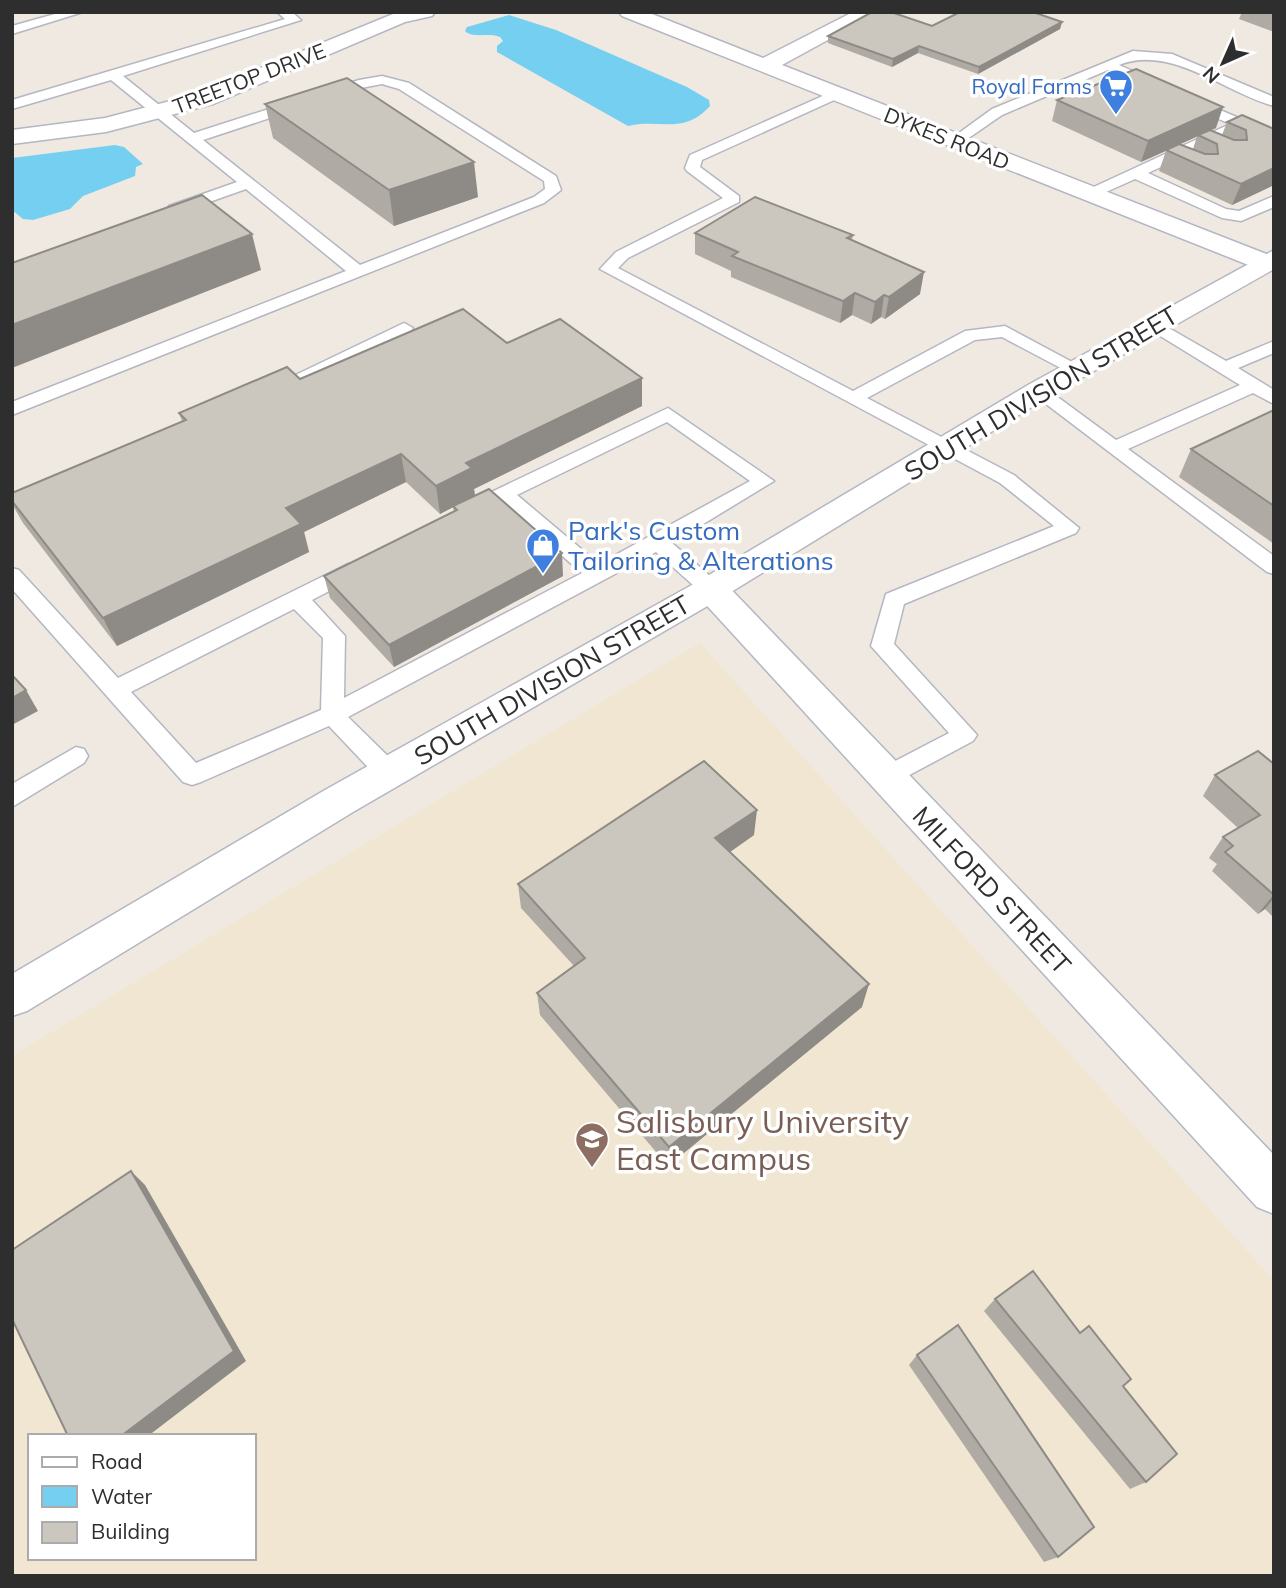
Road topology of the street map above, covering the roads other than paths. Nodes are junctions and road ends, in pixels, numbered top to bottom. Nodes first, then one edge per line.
1 (77, 12) edge
2 (283, 12) edge
3 (425, 12) edge
4 (629, 12) edge
5 (869, 12) edge
6 (402, 15) edge
7 (12, 30) edge
8 (765, 65) junction
9 (1108, 65) junction
10 (113, 75) junction
11 (836, 94) junction
12 (1274, 102) edge
13 (12, 105) edge
14 (158, 113) junction
15 (1242, 124) junction
16 (12, 138) edge
17 (192, 138) junction
18 (1274, 138) edge
19 (955, 141) junction
20 (1202, 143) junction
21 (1224, 152) edge
22 (1172, 156) junction
23 (1193, 166) edge
24 (1135, 173) junction
25 (247, 184) junction
26 (1090, 194) junction
27 (1254, 194) edge
28 (1272, 202) edge
29 (152, 217) edge
30 (1270, 260) edge
31 (358, 272) junction
32 (1156, 325) junction
33 (404, 328) dead end
34 (1274, 345) edge
35 (1224, 368) junction
36 (1078, 370) junction
37 (1254, 386) junction
38 (1038, 391) junction
39 (257, 398) edge
40 (853, 398) junction
41 (1274, 398) edge
42 (12, 409) edge
43 (1114, 448) junction
44 (947, 449) junction
45 (502, 494) junction
46 (454, 518) edge
47 (658, 542) junction
48 (370, 561) edge
49 (1274, 567) edge
50 (597, 574) junction
51 (12, 575) edge
52 (711, 589) junction
53 (297, 598) junction
54 (116, 689) junction
55 (332, 715) junction
56 (76, 756) dead end
57 (390, 774) junction
58 (887, 777) junction
59 (12, 797) edge
60 (12, 997) edge
61 (1274, 1190) edge

1 - 7 lane
2 - 10 lane
3 - 6 street, TREETOP DRIVE
4 - 8 street, DYKES ROAD
5 - 8 street
6 - 14 street, TREETOP DRIVE
8 - 11 street, DYKES ROAD
9 - 12 lane
9 - 15 lane
9 - 19 lane
10 - 13 lane
10 - 14 lane
11 - 19 street, DYKES ROAD
11 - 40 lane
14 - 16 street, TREETOP DRIVE
14 - 17 lane
15 - 18 lane
15 - 20 lane
17 - 25 lane
17 - 31 lane
19 - 26 street, DYKES ROAD
20 - 21 lane
20 - 22 lane
22 - 23 lane
22 - 24 lane
24 - 26 lane
24 - 28 lane
25 - 29 lane
25 - 31 lane
26 - 30 street, DYKES ROAD
27 - 28 lane
30 - 32 street, SOUTH DIVISION STREET
31 - 42 lane
32 - 35 lane
32 - 36 street, SOUTH DIVISION STREET
33 - 39 lane
34 - 35 lane
35 - 37 lane
36 - 38 street, SOUTH DIVISION STREET
36 - 40 lane
37 - 41 lane
37 - 43 lane
38 - 43 lane
38 - 44 street, SOUTH DIVISION STREET
40 - 44 lane
43 - 49 lane
44 - 52 street, SOUTH DIVISION STREET
44 - 58 lane
45 - 46 lane
45 - 47 lane
45 - 50 lane
47 - 50 lane
47 - 52 lane
48 - 53 lane
50 - 55 lane
51 - 54 lane
52 - 57 street, SOUTH DIVISION STREET
52 - 58 street, MILFORD STREET
53 - 54 lane
53 - 55 lane
54 - 55 lane
55 - 57 lane
56 - 59 lane
57 - 60 street, SOUTH DIVISION STREET
58 - 61 street, MILFORD STREET

